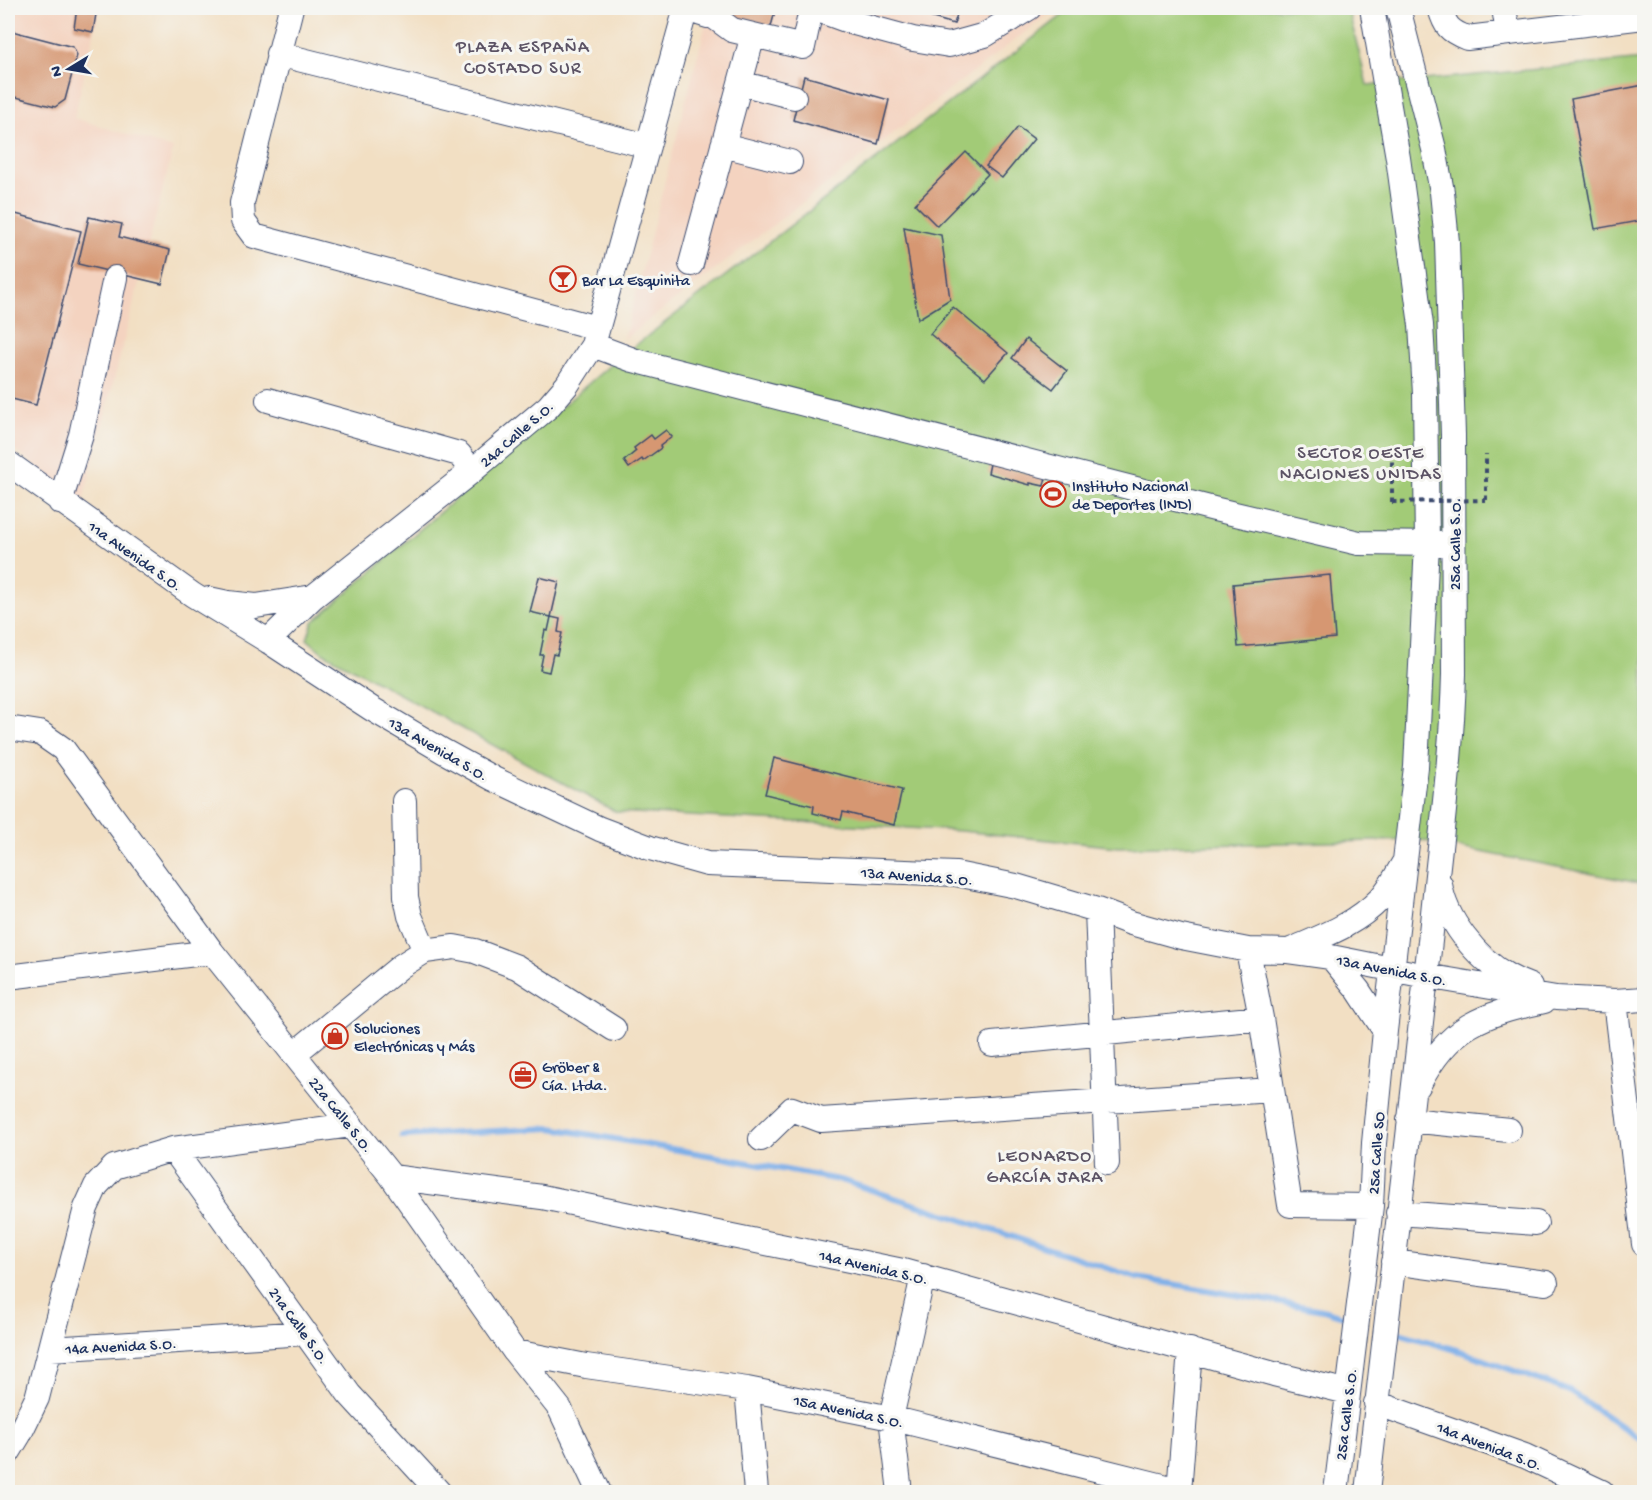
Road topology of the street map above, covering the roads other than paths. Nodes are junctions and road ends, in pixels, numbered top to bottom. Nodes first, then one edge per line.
1 (291, 8) edge
2 (686, 8) edge
3 (1029, 8) edge
4 (1372, 8) edge
5 (1398, 8) edge
6 (1440, 8) edge
7 (1504, 8) edge
8 (715, 12) edge
9 (1636, 15) edge
10 (1574, 16) edge
11 (1508, 33) junction
12 (753, 35) junction
13 (278, 54) junction
14 (740, 83) junction
15 (794, 98) dead end
16 (723, 145) junction
17 (648, 146) junction
18 (790, 162) dead end
19 (691, 264) dead end
20 (115, 278) dead end
21 (1450, 323) junction
22 (1421, 325) junction
23 (595, 336) junction
24 (268, 400) dead end
25 (8, 463) edge
26 (472, 471) junction
27 (60, 502) junction
28 (1427, 544) junction
29 (1454, 545) junction
30 (193, 595) junction
31 (313, 597) junction
32 (268, 641) junction
33 (8, 728) edge
34 (404, 801) dead end
35 (1406, 860) junction
36 (1437, 867) junction
37 (1097, 910) junction
38 (1248, 950) junction
39 (425, 951) junction
40 (1288, 951) junction
41 (212, 952) junction
42 (1331, 957) junction
43 (1393, 970) junction
44 (1426, 976) junction
45 (8, 977) edge
46 (1556, 998) junction
47 (1644, 999) edge
48 (1615, 1001) junction
49 (1261, 1018) junction
50 (614, 1029) dead end
51 (1385, 1030) junction
52 (1102, 1033) junction
53 (992, 1044) dead end
54 (294, 1054) junction
55 (1272, 1090) junction
56 (1412, 1096) junction
57 (1105, 1101) junction
58 (1409, 1120) junction
59 (351, 1125) junction
60 (1509, 1130) dead end
61 (761, 1139) dead end
62 (173, 1149) junction
63 (1107, 1163) dead end
64 (392, 1177) junction
65 (1371, 1206) junction
66 (1398, 1214) junction
67 (1536, 1223) dead end
68 (1644, 1244) edge
69 (1393, 1262) junction
70 (923, 1276) junction
71 (1546, 1283) dead end
72 (306, 1333) junction
73 (1354, 1336) joint
74 (1383, 1336) joint
75 (50, 1349) junction
76 (1190, 1350) junction
77 (515, 1352) junction
78 (747, 1389) junction
79 (1348, 1392) junction
80 (1376, 1403) junction
81 (891, 1419) junction
82 (8, 1453) edge
83 (1179, 1491) edge
84 (439, 1492) edge
85 (599, 1492) edge
86 (756, 1492) edge
87 (900, 1492) edge
88 (1336, 1492) edge
89 (1367, 1492) edge
90 (1602, 1492) edge

1 - 13 street
2 - 8 street
2 - 17 street, 24a Calle S.O.
3 - 12 street
4 - 22 street, 25a Calle S.O.
5 - 21 street, 25a Calle S.O.
6 - 11 street
7 - 11 street
8 - 12 street
9 - 10 street
10 - 11 street
12 - 14 street
13 - 17 street
13 - 23 street
14 - 15 street
14 - 16 street
16 - 18 street
16 - 19 street
17 - 23 street, 24a Calle S.O.
20 - 27 street
21 - 22 street
21 - 29 street, 25a Calle S.O.
22 - 28 street, 25a Calle S.O.
23 - 26 street, 24a Calle S.O.
23 - 28 street
24 - 26 street
25 - 27 street, 11a Avenida S.O.
26 - 31 street, 24a Calle S.O.
27 - 30 street, 11a Avenida S.O.
28 - 29 street
28 - 35 street, 25a Calle S.O.
29 - 36 street, 25a Calle S.O.
30 - 31 street
30 - 32 street, 11a Avenida S.O.
31 - 32 street, 24a Calle S.O.
32 - 37 street, 13a Avenida S.O.
33 - 41 street, 22a Calle S.O.
34 - 39 street
35 - 40 street
35 - 43 street, 25a Calle S.O.
36 - 44 street, 25a Calle S.O.
36 - 46 street
37 - 38 street, 13a Avenida S.O.
37 - 52 street
38 - 40 street, 13a Avenida S.O.
38 - 49 street
39 - 50 street
39 - 54 street
40 - 42 street, 13a Avenida S.O.
41 - 45 street
41 - 54 street, 22a Calle S.O.
42 - 43 street, 13a Avenida S.O.
42 - 51 street
43 - 44 street, 13a Avenida S.O.
43 - 51 street, 25a Calle SO
44 - 46 street, 13a Avenida S.O.
44 - 56 street, 25a Calle SO
46 - 48 street, 13a Avenida S.O.
46 - 56 street
47 - 48 street, 13a Avenida S.O.
48 - 68 street
49 - 52 street
49 - 55 street
51 - 65 street, 25a Calle SO
52 - 53 street
52 - 57 street
54 - 59 street, 22a Calle S.O.
55 - 57 street
55 - 65 street
56 - 58 street, 25a Calle SO
57 - 61 street
57 - 63 street
58 - 60 street
58 - 66 street, 25a Calle SO
59 - 62 street
59 - 64 street, 22a Calle S.O.
62 - 72 street, 21a Calle S.O.
62 - 75 street
64 - 70 street, 14a Avenida S.O.
64 - 77 street, 22a Calle S.O.
65 - 73 street, 25a Calle SO
66 - 67 street
66 - 69 street, 25a Calle SO
69 - 71 street
69 - 74 street, 25a Calle SO
70 - 76 street, 14a Avenida S.O.
70 - 81 street
72 - 75 street, 14a Avenida S.O.
72 - 84 street, 21a Calle S.O.
73 - 79 street, 25a Calle S.O.
74 - 80 street, 25a Calle S.O.
75 - 82 street, 14a Avenida S.O.
76 - 79 street, 14a Avenida S.O.
76 - 83 street
77 - 78 street, 15a Avenida S.O.
77 - 85 street, 22a Calle S.O.
78 - 81 street, 15a Avenida S.O.
78 - 86 street
79 - 88 street, 25a Calle S.O.
80 - 89 street, 25a Calle S.O.
80 - 90 street, 14a Avenida S.O.
81 - 83 street, 15a Avenida S.O.
81 - 87 street

